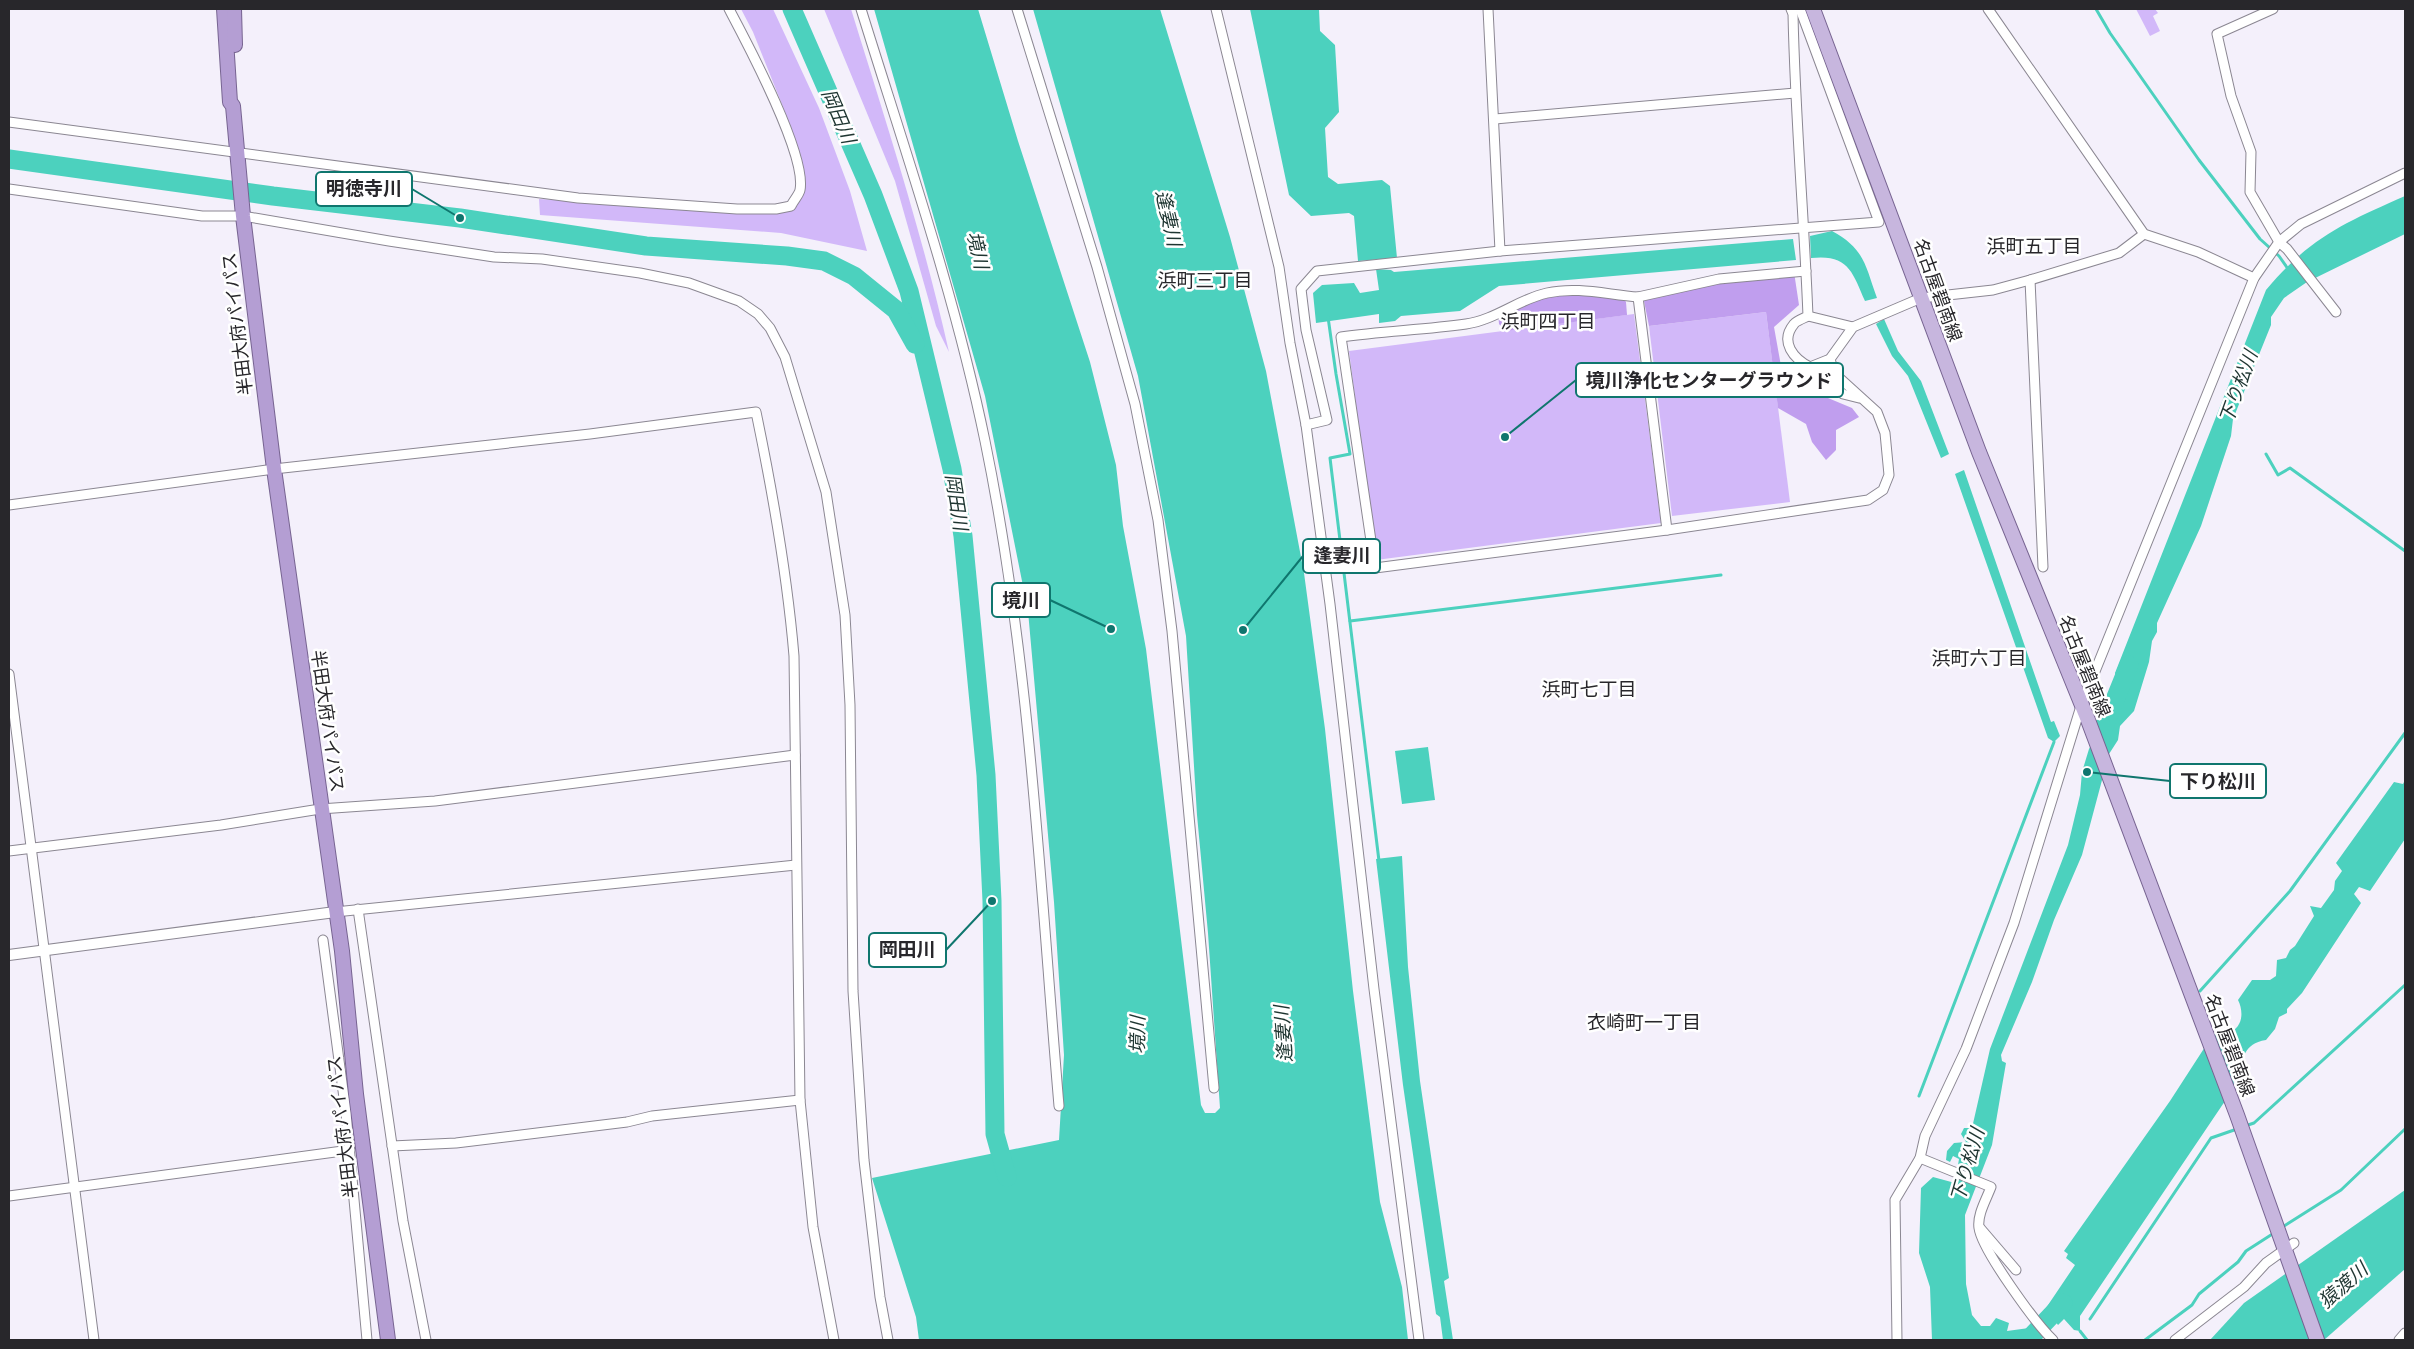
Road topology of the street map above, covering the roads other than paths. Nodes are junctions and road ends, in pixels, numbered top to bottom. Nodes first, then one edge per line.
1 (224, 9) edge
2 (234, 9) edge
3 (729, 9) edge
4 (861, 9) edge
5 (1017, 9) edge
6 (1216, 9) edge
7 (1488, 9) edge
8 (1791, 9) edge
9 (1800, 9) edge
10 (1813, 9) edge
11 (1988, 9) edge
12 (2273, 9) edge
13 (1794, 93) junction
14 (233, 106) junction
15 (1495, 119) junction
16 (9, 122) edge
17 (237, 153) junction
18 (2405, 173) edge
19 (9, 189) edge
20 (243, 211) junction
21 (1805, 229) junction
22 (2144, 234) junction
23 (2278, 244) junction
24 (1500, 250) junction
25 (1806, 271) junction
26 (2254, 278) junction
27 (2030, 280) junction
28 (1638, 297) junction
29 (1921, 298) junction
30 (2336, 312) dead end
31 (1808, 316) junction
32 (1853, 328) junction
33 (1830, 359) junction
34 (1810, 367) junction
35 (1862, 399) junction
36 (1306, 425) junction
37 (274, 468) junction
38 (9, 505) edge
39 (1667, 530) junction
40 (2043, 567) dead end
41 (9, 674) edge
42 (2081, 706) junction
43 (794, 755) junction
44 (320, 809) junction
45 (30, 848) junction
46 (9, 851) edge
47 (796, 865) junction
48 (358, 909) junction
49 (336, 912) junction
50 (324, 940) dead end
51 (42, 952) junction
52 (9, 955) edge
53 (1214, 1088) dead end
54 (800, 1100) junction
55 (1059, 1106) dead end
56 (392, 1146) junction
57 (350, 1150) junction
58 (1923, 1159) junction
59 (75, 1186) junction
60 (9, 1196) edge
61 (1978, 1226) junction
62 (2287, 1246) junction
63 (2016, 1270) dead end
64 (2405, 1333) edge
65 (2051, 1338) edge
66 (94, 1340) edge
67 (366, 1340) edge
68 (388, 1340) edge
69 (426, 1340) edge
70 (834, 1340) edge
71 (888, 1340) edge
72 (1419, 1340) edge
73 (1897, 1340) edge
74 (2175, 1340) edge
75 (2317, 1340) edge
76 (2399, 1340) edge

1 - 14 highway, 半田大府パイパス
2 - 14 highway, 半田大府パイパス
3 - 17 street
4 - 55 street
5 - 53 street
6 - 36 street
7 - 15 street
8 - 13 street
9 - 21 street
10 - 29 main road, 名古屋碧南線
11 - 22 street
12 - 23 street
13 - 15 street
13 - 21 street
14 - 17 highway, 半田大府パイパス
15 - 24 street
16 - 17 street
17 - 20 highway, 半田大府パイパス
18 - 23 street
19 - 20 street
20 - 37 highway, 半田大府パイパス
20 - 71 street
21 - 24 street
21 - 25 street
22 - 26 street
22 - 27 street
23 - 26 street
23 - 30 street
24 - 36 street
25 - 28 street
25 - 31 street
26 - 42 street
27 - 29 street
27 - 40 street
28 - 39 street
28 - 39 street
29 - 32 street
29 - 42 main road, 名古屋碧南線
31 - 32 street
31 - 34 street
32 - 33 street
33 - 34 street
33 - 35 street
34 - 35 street
35 - 39 street
36 - 72 street
37 - 38 street
37 - 43 street
37 - 44 highway, 半田大府パイパス
41 - 45 street
42 - 58 street
42 - 62 main road, 名古屋碧南線
43 - 44 street
43 - 47 street
44 - 45 street
44 - 49 highway, 半田大府パイパス
45 - 46 street
45 - 51 street
47 - 48 street
47 - 54 street
48 - 49 street
48 - 56 street
49 - 51 street
49 - 68 highway, 半田大府パイパス
50 - 57 street
51 - 52 street
51 - 59 street
54 - 56 street
54 - 70 street
56 - 69 street
57 - 59 street
57 - 67 street
58 - 61 street
58 - 73 street
59 - 60 street
59 - 66 street
61 - 63 street
61 - 65 street
62 - 74 street
62 - 75 main road, 名古屋碧南線
64 - 76 street

